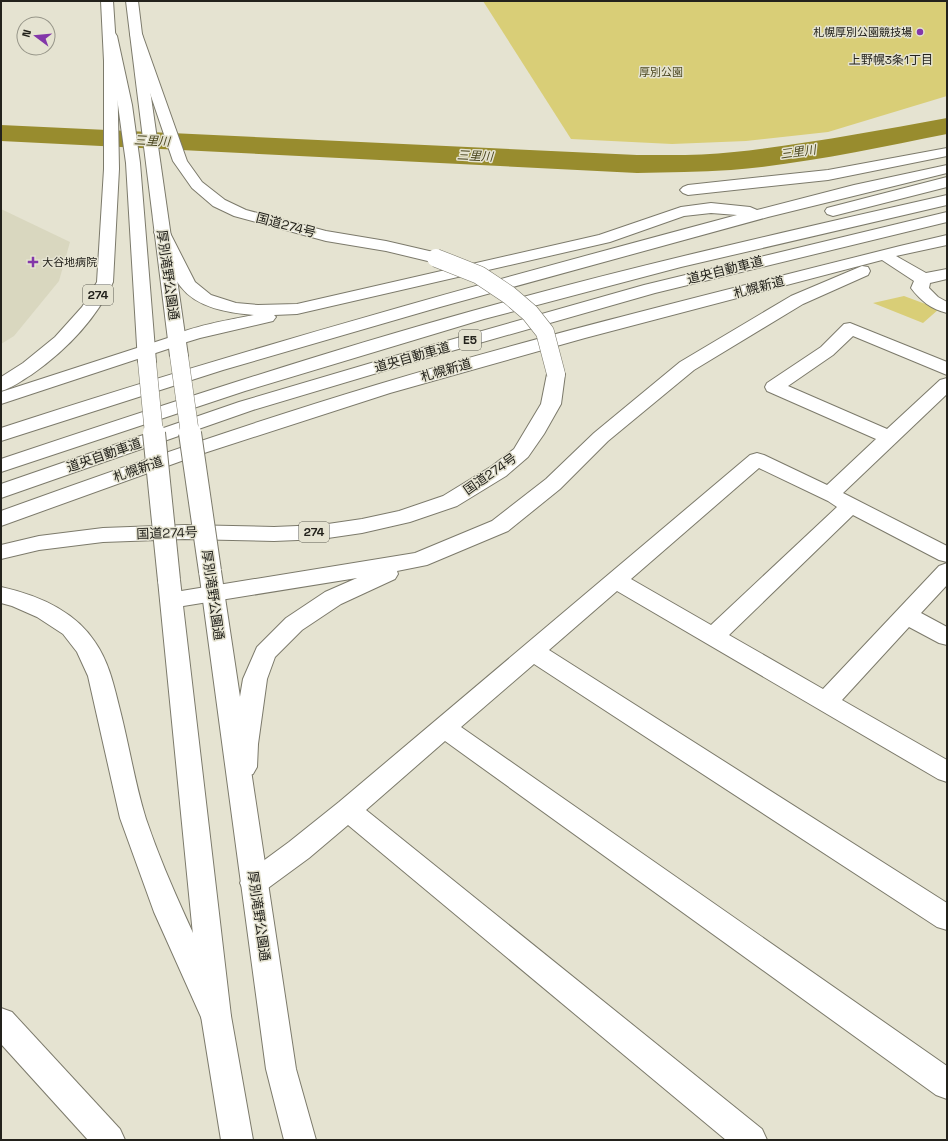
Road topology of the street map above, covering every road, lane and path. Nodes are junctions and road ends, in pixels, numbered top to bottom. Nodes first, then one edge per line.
1 (107, 1) edge
2 (132, 1) edge
3 (151, 97) junction
4 (118, 106) junction
5 (947, 152) edge
6 (947, 169) edge
7 (947, 182) edge
8 (688, 190) dead end
9 (947, 200) edge
10 (760, 214) junction
11 (947, 217) edge
12 (162, 232) junction
13 (947, 240) edge
14 (897, 254) junction
15 (638, 272) junction
16 (947, 274) edge
17 (923, 279) junction
18 (947, 308) edge
19 (297, 309) junction
20 (178, 348) junction
21 (146, 356) junction
22 (947, 368) edge
23 (947, 384) edge
24 (1, 385) edge
25 (1, 398) edge
26 (1, 435) edge
27 (890, 438) junction
28 (1, 466) edge
29 (1, 491) edge
30 (828, 494) junction
31 (850, 506) junction
32 (1, 519) edge
33 (1, 552) edge
34 (947, 555) edge
35 (419, 560) junction
36 (947, 571) edge
37 (615, 580) junction
38 (211, 582) junction
39 (170, 590) junction
40 (1, 596) edge
41 (906, 615) junction
42 (713, 637) junction
43 (947, 637) edge
44 (534, 652) junction
45 (825, 702) junction
46 (444, 727) junction
47 (947, 772) edge
48 (242, 798) junction
49 (348, 810) junction
50 (254, 883) junction
51 (947, 918) edge
52 (216, 1016) junction
53 (1, 1022) edge
54 (947, 1084) edge
55 (109, 1140) edge
56 (237, 1140) edge
57 (300, 1140) edge
58 (751, 1140) edge

1 - 4 main road, 274
2 - 3 main road, 厚別滝野公園通
3 - 12 main road, 厚別滝野公園通
3 - 33 main road, 国道274号 / 274, bridge
4 - 21 main road, 厚別滝野公園通
4 - 24 main road, 274
5 - 8 main road
6 - 10 main road
7 - 15 main road
9 - 15 main road, 道央自動車道 / E5
10 - 19 main road
10 - 26 main road
11 - 29 main road, 道央自動車道 / E5
12 - 19 main road
12 - 20 main road, 厚別滝野公園通
13 - 14 main road, 札幌新道
14 - 17 main road
14 - 32 main road, 札幌新道
14 - 35 main road
15 - 28 main road, 道央自動車道 / E5
16 - 17 main road
17 - 18 main road
19 - 20 main road
20 - 21 main road
20 - 38 main road, 厚別滝野公園通, bridge
21 - 25 main road
21 - 39 main road, 厚別滝野公園通, bridge
22 - 27 main road
23 - 27 main road
27 - 30 main road
30 - 31 main road
30 - 37 main road
31 - 34 main road
31 - 42 main road
35 - 38 main road
35 - 48 main road
36 - 41 main road
37 - 42 main road
37 - 44 main road
38 - 39 main road
38 - 48 main road, 厚別滝野公園通
39 - 52 main road, 厚別滝野公園通
40 - 52 main road
41 - 43 main road
41 - 45 main road
42 - 45 main road
44 - 46 main road
44 - 51 main road
45 - 47 main road
46 - 49 main road
46 - 54 main road
48 - 50 main road, 厚別滝野公園通
49 - 50 main road
49 - 58 main road
50 - 57 main road, 厚別滝野公園通
52 - 56 main road, 厚別滝野公園通
53 - 55 main road

